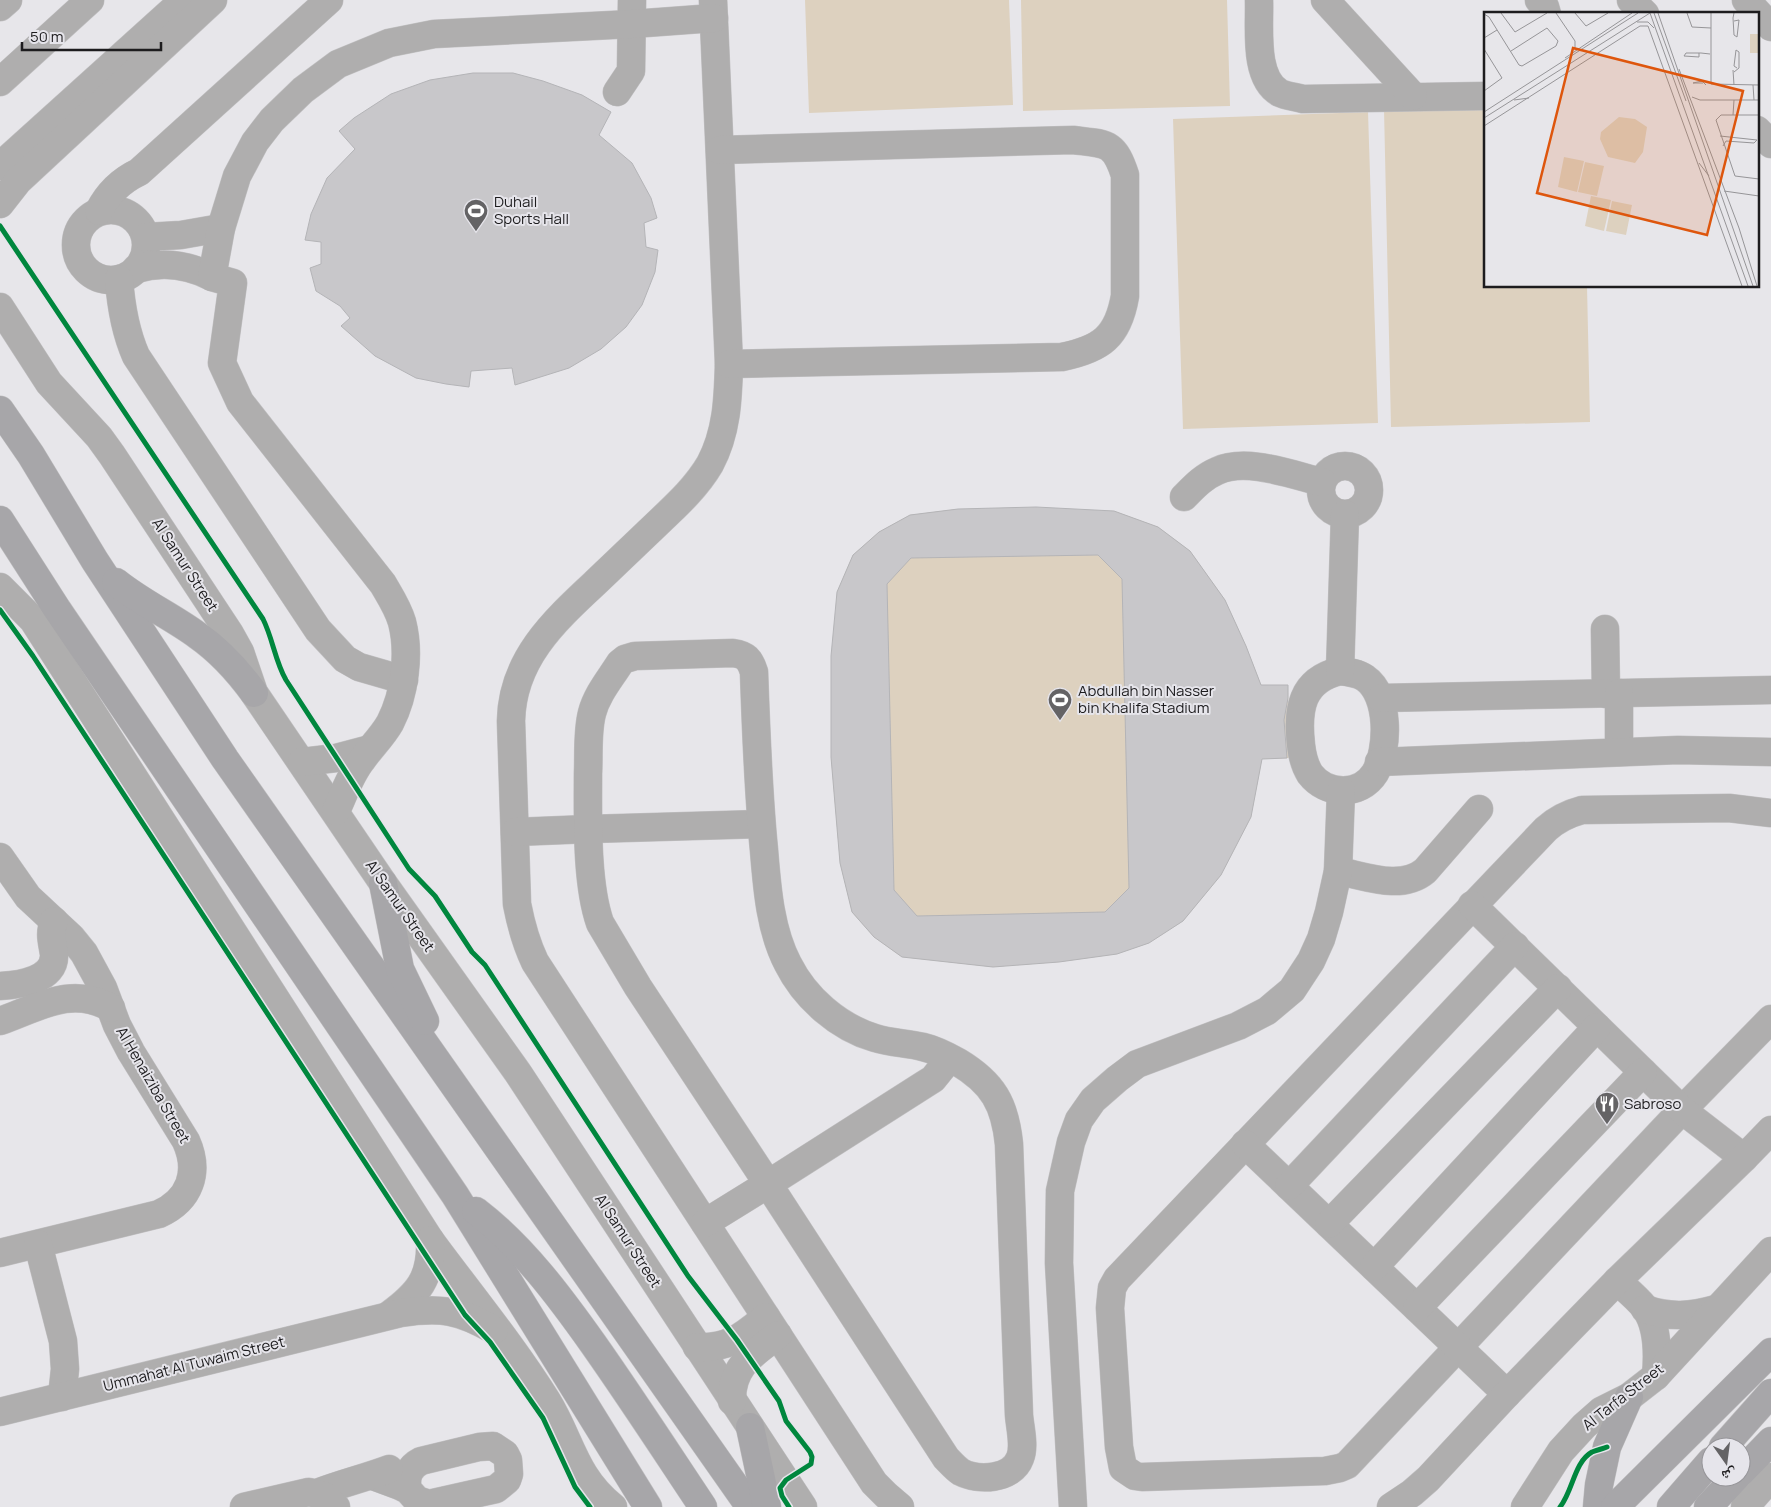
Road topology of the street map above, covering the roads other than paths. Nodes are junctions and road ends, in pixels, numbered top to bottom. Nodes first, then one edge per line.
1 (8, 0) edge
2 (90, 0) edge
3 (184, 0) edge
4 (213, 0) edge
5 (329, 0) edge
6 (1259, 0) edge
7 (1325, 0) edge
8 (1539, 0) edge
9 (1631, 0) edge
10 (1746, 0) edge
11 (0, 8) edge
12 (714, 9) edge
13 (632, 12) edge
14 (1546, 12) edge
15 (1643, 12) edge
16 (1757, 12) edge
17 (1758, 13) edge
18 (1771, 27) edge
19 (0, 82) edge
20 (618, 92) dead end
21 (1413, 96) junction
22 (1484, 96) edge
23 (1758, 131) edge
24 (1771, 144) edge
25 (720, 150) junction
26 (0, 166) edge
27 (139, 172) junction
28 (0, 204) edge
29 (99, 211) junction
30 (141, 228) junction
31 (221, 228) junction
32 (128, 274) junction
33 (212, 276) junction
34 (0, 307) edge
35 (729, 364) junction
36 (0, 410) edge
37 (1322, 482) junction
38 (1184, 497) dead end
39 (1345, 514) junction
40 (0, 520) edge
41 (0, 555) edge
42 (95, 562) junction
43 (0, 587) edge
44 (44, 588) junction
45 (1605, 629) dead end
46 (1340, 671) junction
47 (404, 680) junction
48 (1771, 690) edge
49 (254, 693) junction
50 (1613, 694) junction
51 (1381, 698) junction
52 (370, 749) junction
53 (1619, 752) junction
54 (1771, 752) edge
55 (302, 762) junction
56 (1380, 762) junction
57 (1341, 791) junction
58 (1479, 809) dead end
59 (336, 811) junction
60 (1771, 813) edge
61 (761, 824) junction
62 (589, 828) junction
63 (515, 832) junction
64 (0, 857) edge
65 (1338, 871) junction
66 (383, 883) junction
67 (1472, 905) junction
68 (54, 920) junction
69 (1515, 946) junction
70 (0, 986) edge
71 (1558, 988) junction
72 (111, 1008) junction
73 (1771, 1019) edge
74 (0, 1021) edge
75 (1597, 1027) junction
76 (950, 1058) junction
77 (436, 1060) junction
78 (1643, 1072) junction
79 (1682, 1110) junction
80 (1771, 1130) edge
81 (1245, 1144) junction
82 (1744, 1158) junction
83 (768, 1184) junction
84 (1289, 1186) junction
85 (455, 1194) junction
86 (706, 1223) junction
87 (1329, 1224) junction
88 (430, 1240) junction
89 (38, 1244) junction
90 (1771, 1251) edge
91 (0, 1253) edge
92 (1374, 1267) junction
93 (1617, 1281) junction
94 (1417, 1308) junction
95 (1645, 1308) junction
96 (1716, 1309) junction
97 (388, 1316) junction
98 (772, 1326) junction
99 (499, 1333) junction
100 (698, 1347) junction
101 (1458, 1348) junction
102 (1771, 1352) edge
103 (1656, 1376) junction
104 (1771, 1393) edge
105 (1507, 1394) junction
106 (1629, 1396) junction
107 (62, 1397) junction
108 (732, 1401) junction
109 (0, 1412) edge
110 (750, 1427) junction
111 (1732, 1437) edge
112 (1771, 1440) edge
113 (421, 1461) junction
114 (1751, 1461) edge
115 (1701, 1472) edge
116 (373, 1476) junction
117 (1727, 1487) edge
118 (408, 1490) junction
119 (326, 1500) edge
120 (244, 1507) edge
121 (613, 1507) edge
122 (648, 1507) edge
123 (704, 1507) edge
124 (750, 1507) edge
125 (767, 1507) edge
126 (803, 1507) edge
127 (900, 1507) edge
128 (1073, 1507) edge
129 (1391, 1507) edge
130 (1525, 1507) edge
131 (1597, 1507) edge
132 (1615, 1507) edge
133 (1671, 1507) edge
134 (1708, 1507) edge

1 - 11 street
2 - 19 street
3 - 26 street
4 - 28 street
5 - 27 street
6 - 21 street
7 - 21 street
8 - 14 street
9 - 15 street
10 - 16 street
12 - 13 street
12 - 25 street
13 - 20 street
13 - 31 street
17 - 18 street
21 - 22 street
23 - 24 street
25 - 35 street
25 - 35 street
27 - 29 street
27 - 30 street
29 - 30 street
29 - 32 street
30 - 31 street
30 - 32 street
31 - 33 street
32 - 33 street
32 - 47 street
33 - 47 street
34 - 49 street, Al Samur Street
35 - 63 street
36 - 42 main road
37 - 38 street
37 - 39 street
37 - 39 street
39 - 46 street
40 - 44 main road
41 - 44 main road
42 - 49 main road
42 - 77 main road
43 - 88 street
44 - 85 main road
45 - 50 street
46 - 51 street
46 - 57 street
47 - 52 street
48 - 50 street
49 - 55 street, Al Samur Street
50 - 51 street
50 - 53 street
51 - 56 street
52 - 55 street
52 - 59 street
53 - 54 street
53 - 56 street
55 - 59 street, Al Samur Street
56 - 57 street
57 - 65 street
58 - 65 street
59 - 66 street, Al Samur Street
60 - 67 street
61 - 62 street
61 - 62 street
61 - 76 street
62 - 63 street
62 - 83 street
63 - 86 street
64 - 68 street, Al Henaiziba Street
65 - 128 street
66 - 77 main road
66 - 100 street, Al Samur Street
67 - 69 street
67 - 81 street
68 - 70 street
68 - 72 street, Al Henaiziba Street
69 - 71 street
69 - 84 street
71 - 75 street
71 - 87 street
72 - 74 street
72 - 89 street, Al Henaiziba Street
73 - 79 street
75 - 78 street
75 - 92 street
76 - 83 street
76 - 83 street
77 - 124 main road
78 - 79 street
78 - 94 street
79 - 82 street
79 - 101 street
80 - 82 street
81 - 84 street
81 - 101 street
82 - 93 street
83 - 86 street
84 - 87 street
85 - 122 main road
85 - 123 main road
86 - 98 street
87 - 92 street
88 - 97 street, Ummahat Al Tuwaim Street
88 - 99 street
89 - 91 street, Al Henaiziba Street
89 - 107 street
90 - 96 street, Al Tarfa Street
92 - 94 street
93 - 95 street
93 - 105 street
94 - 101 street
95 - 96 street
95 - 103 street
96 - 103 street, Al Tarfa Street
97 - 99 street, Ummahat Al Tuwaim Street
97 - 107 street, Ummahat Al Tuwaim Street
98 - 100 street
98 - 108 street
98 - 127 street
99 - 121 street
100 - 108 street, Al Samur Street
101 - 105 street
102 - 132 main road
103 - 106 street, Al Tarfa Street
104 - 111 main road
105 - 129 street
106 - 130 street, Al Tarfa Street
106 - 131 main road
107 - 109 street, Ummahat Al Tuwaim Street
108 - 110 street, Al Samur Street
110 - 125 main road
110 - 126 street, Al Samur Street
112 - 114 main road
113 - 116 street
113 - 118 street
113 - 118 street
115 - 133 main road
116 - 118 street
116 - 119 street
117 - 134 main road
119 - 120 street

